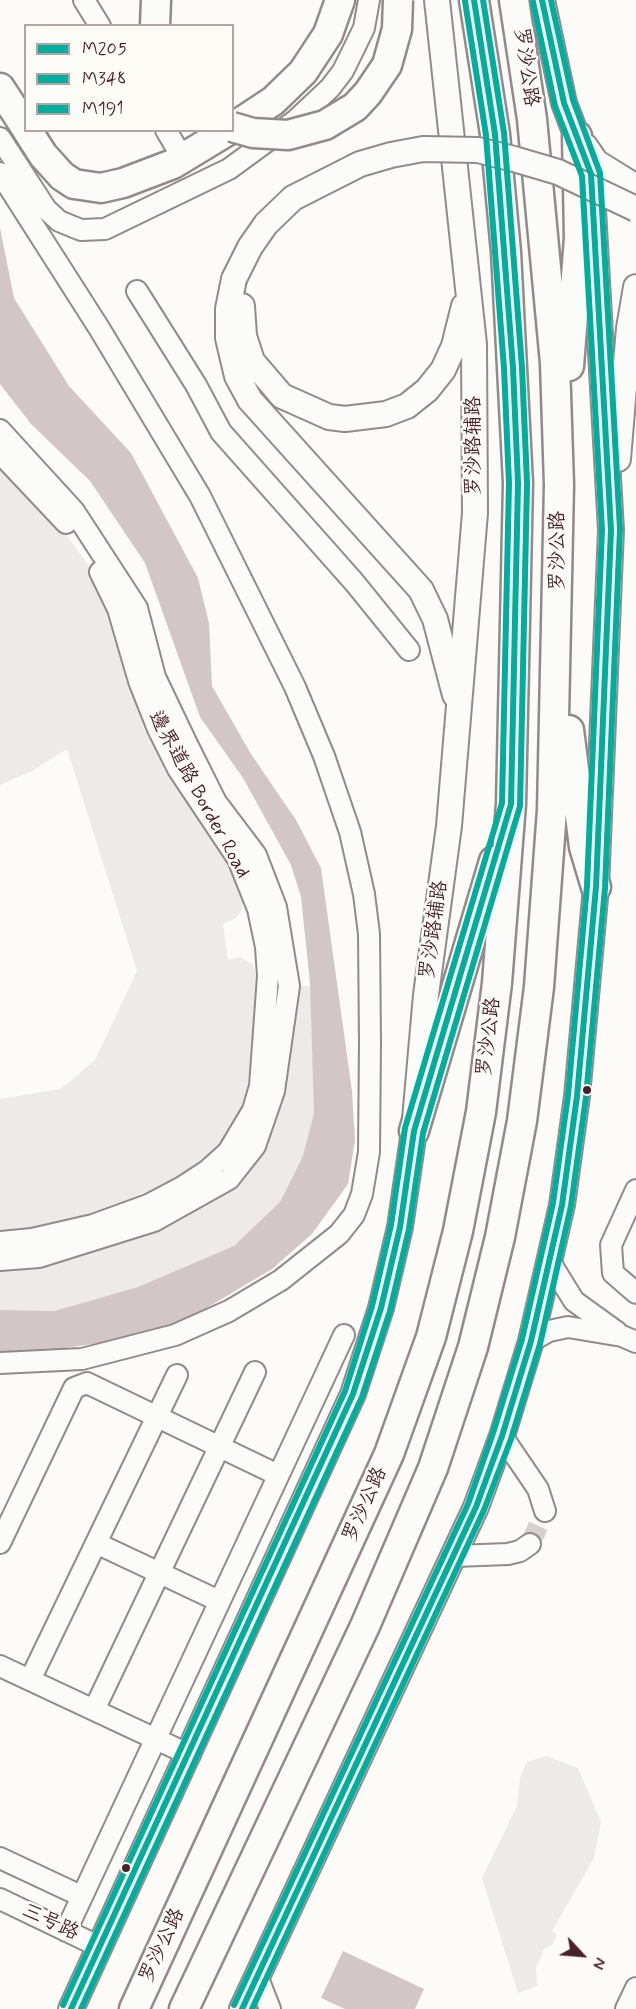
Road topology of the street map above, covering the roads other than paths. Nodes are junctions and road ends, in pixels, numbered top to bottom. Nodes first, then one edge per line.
1 (84, 0) edge
2 (156, 0) edge
3 (340, 0) edge
4 (369, 0) edge
5 (398, 0) edge
6 (437, 0) edge
7 (474, 0) edge
8 (514, 0) edge
9 (542, 0) edge
10 (99, 24) edge
11 (155, 24) edge
12 (0, 88) edge
13 (24, 126) edge
14 (234, 127) edge
15 (234, 130) edge
16 (28, 132) edge
17 (167, 132) edge
18 (226, 132) edge
19 (577, 136) junction
20 (0, 138) edge
21 (185, 158) junction
22 (0, 173) edge
23 (636, 187) edge
24 (636, 209) edge
25 (636, 224) edge
26 (240, 281) junction
27 (636, 287) edge
28 (137, 291) dead end
29 (467, 292) junction
30 (0, 430) edge
31 (0, 453) edge
32 (559, 485) junction
33 (611, 530) junction
34 (558, 638) junction
35 (409, 650) dead end
36 (460, 716) junction
37 (511, 804) junction
38 (596, 887) junction
39 (414, 1131) junction
40 (636, 1190) edge
41 (0, 1242) edge
42 (0, 1260) edge
43 (550, 1262) junction
44 (636, 1293) edge
45 (344, 1335) dead end
46 (629, 1339) edge
47 (531, 1341) junction
48 (0, 1363) edge
49 (255, 1372) dead end
50 (177, 1375) dead end
51 (157, 1416) junction
52 (502, 1436) junction
53 (220, 1447) junction
54 (279, 1475) junction
55 (545, 1511) dead end
56 (0, 1543) edge
57 (96, 1543) junction
58 (530, 1544) dead end
59 (455, 1556) junction
60 (159, 1573) junction
61 (219, 1601) junction
62 (0, 1666) edge
63 (30, 1680) junction
64 (94, 1710) junction
65 (155, 1739) junction
66 (189, 1755) junction
67 (0, 1858) edge
68 (81, 1896) junction
69 (0, 1899) edge
70 (66, 1931) junction
71 (100, 1947) junction
72 (257, 1976) junction
73 (636, 1988) edge
74 (71, 2009) edge
75 (134, 2009) edge
76 (184, 2009) edge
77 (242, 2009) edge
78 (270, 2009) edge
79 (626, 2009) edge

1 - 10 street
2 - 11 highway
3 - 14 highway
4 - 20 street
5 - 15 highway, bridge
6 - 29 main road, 罗沙路辅路
7 - 37 highway, 罗沙公路
8 - 32 highway, 罗沙公路
9 - 19 main road
12 - 13 highway
16 - 21 highway
17 - 21 street
18 - 21 highway
19 - 23 main road
19 - 32 highway
19 - 33 main road
22 - 48 street
24 - 26 main road, bridge
25 - 26 main road
26 - 29 main road
26 - 36 main road
27 - 33 main road
28 - 35 street
29 - 36 main road, 罗沙路辅路
30 - 42 street
31 - 41 street, 邊界道路 Border Road
32 - 34 highway, 罗沙公路
33 - 38 main road
34 - 38 highway
34 - 76 highway, 罗沙公路
36 - 39 main road, 罗沙路辅路
37 - 39 highway
37 - 75 highway, 罗沙公路
38 - 43 main road
39 - 66 main road, 罗沙路辅路
40 - 44 street
43 - 46 street
43 - 47 main road
45 - 54 street
46 - 47 street
47 - 52 main road
49 - 53 street
50 - 51 street
51 - 53 street
51 - 56 street
51 - 57 street
52 - 55 street
52 - 59 main road
53 - 54 street
53 - 60 street
54 - 61 street
57 - 60 street
57 - 63 street
58 - 59 street
59 - 72 main road
60 - 61 street
60 - 64 street
61 - 65 street
62 - 63 street
63 - 64 street
64 - 65 street
65 - 66 street
65 - 68 street
66 - 71 main road, 罗沙路辅路
67 - 68 street
68 - 70 street
69 - 70 street, 三号路
70 - 71 street, 三号路
71 - 74 main road, 罗沙路辅路
72 - 77 main road
72 - 78 street
73 - 79 street

